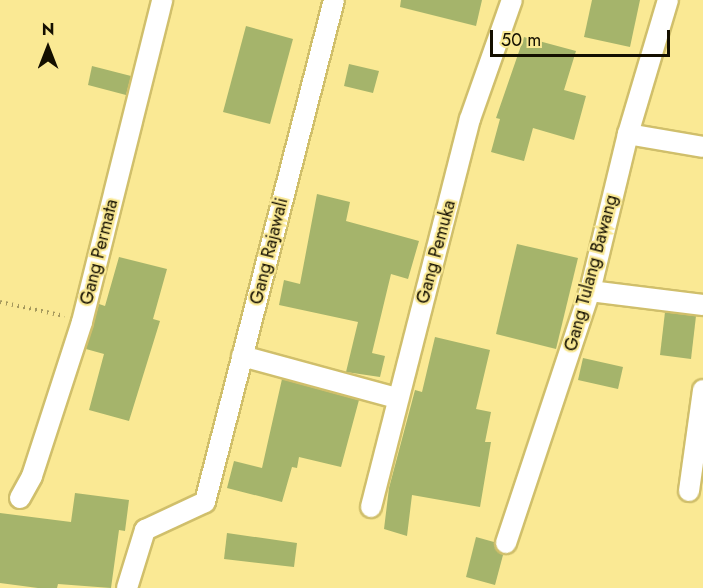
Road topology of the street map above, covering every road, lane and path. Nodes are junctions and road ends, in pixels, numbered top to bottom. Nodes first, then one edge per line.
1 (162, 0) edge
2 (334, 0) edge
3 (512, 0) edge
4 (668, 0) edge
5 (628, 134) junction
6 (703, 147) edge
7 (590, 291) junction
8 (0, 302) edge
9 (703, 305) edge
10 (82, 322) junction
11 (242, 356) junction
12 (397, 398) junction
13 (702, 402) edge
14 (688, 491) dead end
15 (20, 498) dead end
16 (371, 507) dead end
17 (506, 543) dead end
18 (127, 588) edge

1 - 10 street, Gang Permata
2 - 11 street, Gang Rajawali
3 - 12 street, Gang Pemuka
4 - 5 street, Gang Tulang Bawang
5 - 6 street
5 - 7 street, Gang Tulang Bawang
7 - 9 street
7 - 17 street, Gang Tulang Bawang
8 - 10 path
10 - 15 street, Gang Permata
11 - 12 street
11 - 18 street, Gang Rajawali
12 - 16 street, Gang Pemuka
13 - 14 street

